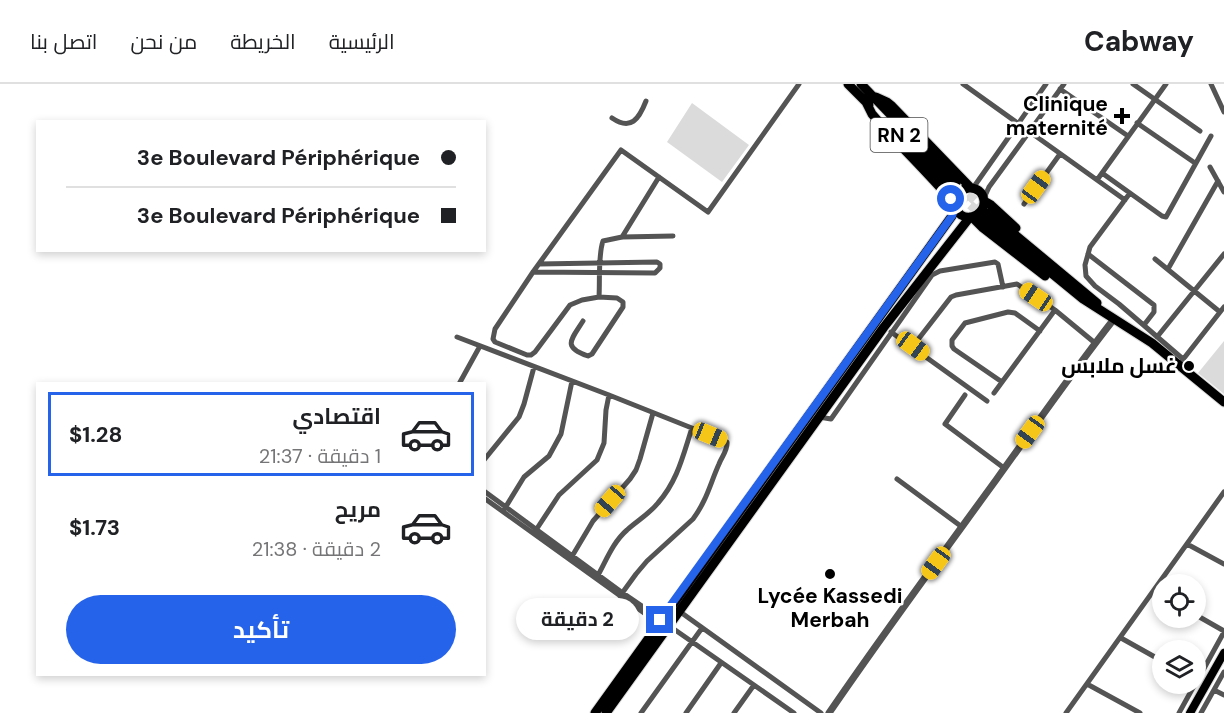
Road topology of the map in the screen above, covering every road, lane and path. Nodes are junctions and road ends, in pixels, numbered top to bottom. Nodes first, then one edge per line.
1 (799, 84) edge
2 (848, 84) edge
3 (861, 84) edge
4 (963, 84) edge
5 (1046, 84) edge
6 (1133, 84) edge
7 (1166, 84) edge
8 (1211, 84) edge
9 (1062, 87) edge
10 (869, 99) junction
11 (1154, 99) junction
12 (646, 101) dead end
13 (1224, 112) edge
14 (612, 118) dead end
15 (1137, 123) junction
16 (1017, 124) junction
17 (1200, 131) dead end
18 (1029, 132) junction
19 (1128, 136) junction
20 (1211, 136) dead end
21 (1060, 154) junction
22 (1196, 163) junction
23 (1210, 167) dead end
24 (1102, 173) junction
25 (659, 177) junction
26 (1097, 180) junction
27 (1218, 181) junction
28 (951, 188) junction
29 (972, 188) junction
30 (1224, 192) edge
31 (1130, 193) junction
32 (984, 200) junction
33 (1125, 200) junction
34 (1024, 204) dead end
35 (954, 209) junction
36 (971, 217) junction
37 (986, 220) junction
38 (959, 231) junction
39 (673, 236) dead end
40 (622, 237) junction
41 (1088, 254) junction
42 (1224, 254) edge
43 (1155, 259) dead end
44 (539, 264) junction
45 (600, 264) junction
46 (1168, 269) junction
47 (533, 272) junction
48 (601, 273) junction
49 (1003, 287) junction
50 (1193, 291) junction
51 (1083, 295) junction
52 (599, 297) junction
53 (1222, 309) edge
54 (1055, 310) junction
55 (1114, 319) junction
56 (583, 321) dead end
57 (1144, 325) junction
58 (888, 330) junction
59 (1040, 331) junction
60 (457, 337) dead end
61 (1155, 340) junction
62 (1095, 343) junction
63 (480, 346) junction
64 (913, 346) junction
65 (1181, 362) junction
66 (534, 367) junction
67 (573, 381) junction
68 (460, 382) edge
69 (1002, 382) junction
70 (994, 393) dead end
71 (609, 395) junction
72 (966, 395) dead end
73 (987, 401) dead end
74 (1224, 402) edge
75 (652, 413) junction
76 (692, 428) junction
77 (486, 458) edge
78 (1004, 468) junction
79 (897, 479) dead end
80 (1224, 492) edge
81 (486, 493) edge
82 (486, 499) edge
83 (504, 509) junction
84 (962, 527) junction
85 (535, 531) junction
86 (1187, 544) junction
87 (571, 558) junction
88 (1224, 564) edge
89 (1166, 574) edge
90 (597, 577) junction
91 (621, 594) junction
92 (1152, 594) edge
93 (675, 608) junction
94 (1206, 621) edge
95 (662, 622) junction
96 (702, 628) junction
97 (1224, 632) edge
98 (1121, 638) junction
99 (692, 642) junction
100 (1224, 653) edge
101 (1152, 655) edge
102 (636, 663) junction
103 (721, 663) junction
104 (1206, 664) edge
105 (1224, 672) edge
106 (1088, 684) junction
107 (754, 685) junction
108 (1214, 690) junction
109 (1189, 694) edge
110 (1224, 695) edge
111 (786, 707) junction
112 (595, 713) edge
113 (606, 713) edge
114 (641, 713) edge
115 (686, 713) edge
116 (734, 713) edge
117 (781, 713) edge
118 (794, 713) edge
119 (821, 713) edge
120 (829, 713) edge
121 (1066, 713) edge
122 (1140, 713) edge
123 (1179, 713) edge
124 (1190, 713) edge
125 (1201, 713) edge

1 - 25 street
2 - 10 highway, RN 2
3 - 10 highway, RN 2
4 - 16 street
5 - 16 street
6 - 11 street
7 - 11 street
8 - 13 street
9 - 18 street
9 - 19 street
10 - 28 highway, RN 2
10 - 28 highway
10 - 29 highway
11 - 15 street
11 - 17 street
12 - 14 street
15 - 19 street
15 - 22 street
16 - 18 street
16 - 29 street
18 - 21 street
18 - 32 street
19 - 24 street
20 - 22 street
21 - 26 street
21 - 34 street
22 - 31 street
23 - 27 street
24 - 26 street
24 - 31 street
25 - 40 street
25 - 44 street
26 - 33 street
27 - 30 street
27 - 46 street
28 - 35 highway
29 - 32 highway
29 - 35 highway
31 - 33 street
32 - 36 highway
32 - 51 highway
33 - 41 street
35 - 36 highway
35 - 93 highway
36 - 37 highway
36 - 38 highway
37 - 38 highway
37 - 51 highway
37 - 51 highway
38 - 58 highway
39 - 40 street
40 - 45 street
41 - 57 street
41 - 57 street
42 - 50 street
43 - 46 street
44 - 45 street
44 - 47 street
45 - 48 street
45 - 48 street
46 - 50 street
47 - 48 street
47 - 52 street
48 - 52 street
49 - 54 street
49 - 58 street
49 - 64 street
50 - 53 street
50 - 61 street
51 - 55 highway
52 - 56 street
53 - 65 street
54 - 59 street
54 - 62 street
55 - 61 highway
55 - 62 street
57 - 61 street
58 - 64 street
58 - 93 highway
59 - 69 street
59 - 69 street
60 - 63 street
61 - 65 highway
62 - 78 street
63 - 66 street
63 - 68 street
64 - 73 street
65 - 74 highway
66 - 67 street
66 - 77 street
67 - 71 street
67 - 83 street
69 - 70 street
71 - 75 street
71 - 85 street
72 - 78 street
75 - 76 street
75 - 87 street
76 - 90 street
76 - 91 street
78 - 84 street
79 - 84 street
80 - 86 street
81 - 83 street
82 - 83 street
83 - 85 street
84 - 120 street
85 - 87 street
86 - 88 street
86 - 89 street
87 - 90 street
90 - 91 street
91 - 95 street
92 - 98 street
93 - 95 highway
93 - 96 street
94 - 97 street
95 - 99 street
95 - 102 highway
96 - 99 street
96 - 119 street
97 - 104 street
98 - 101 street
98 - 106 street
99 - 103 street
99 - 114 street
100 - 124 main road
102 - 112 highway
102 - 113 highway
103 - 107 street
103 - 115 street
105 - 108 street
106 - 121 street
106 - 122 street
107 - 111 street
107 - 116 street
108 - 110 street
108 - 125 street
109 - 123 street
111 - 117 street
111 - 118 street

